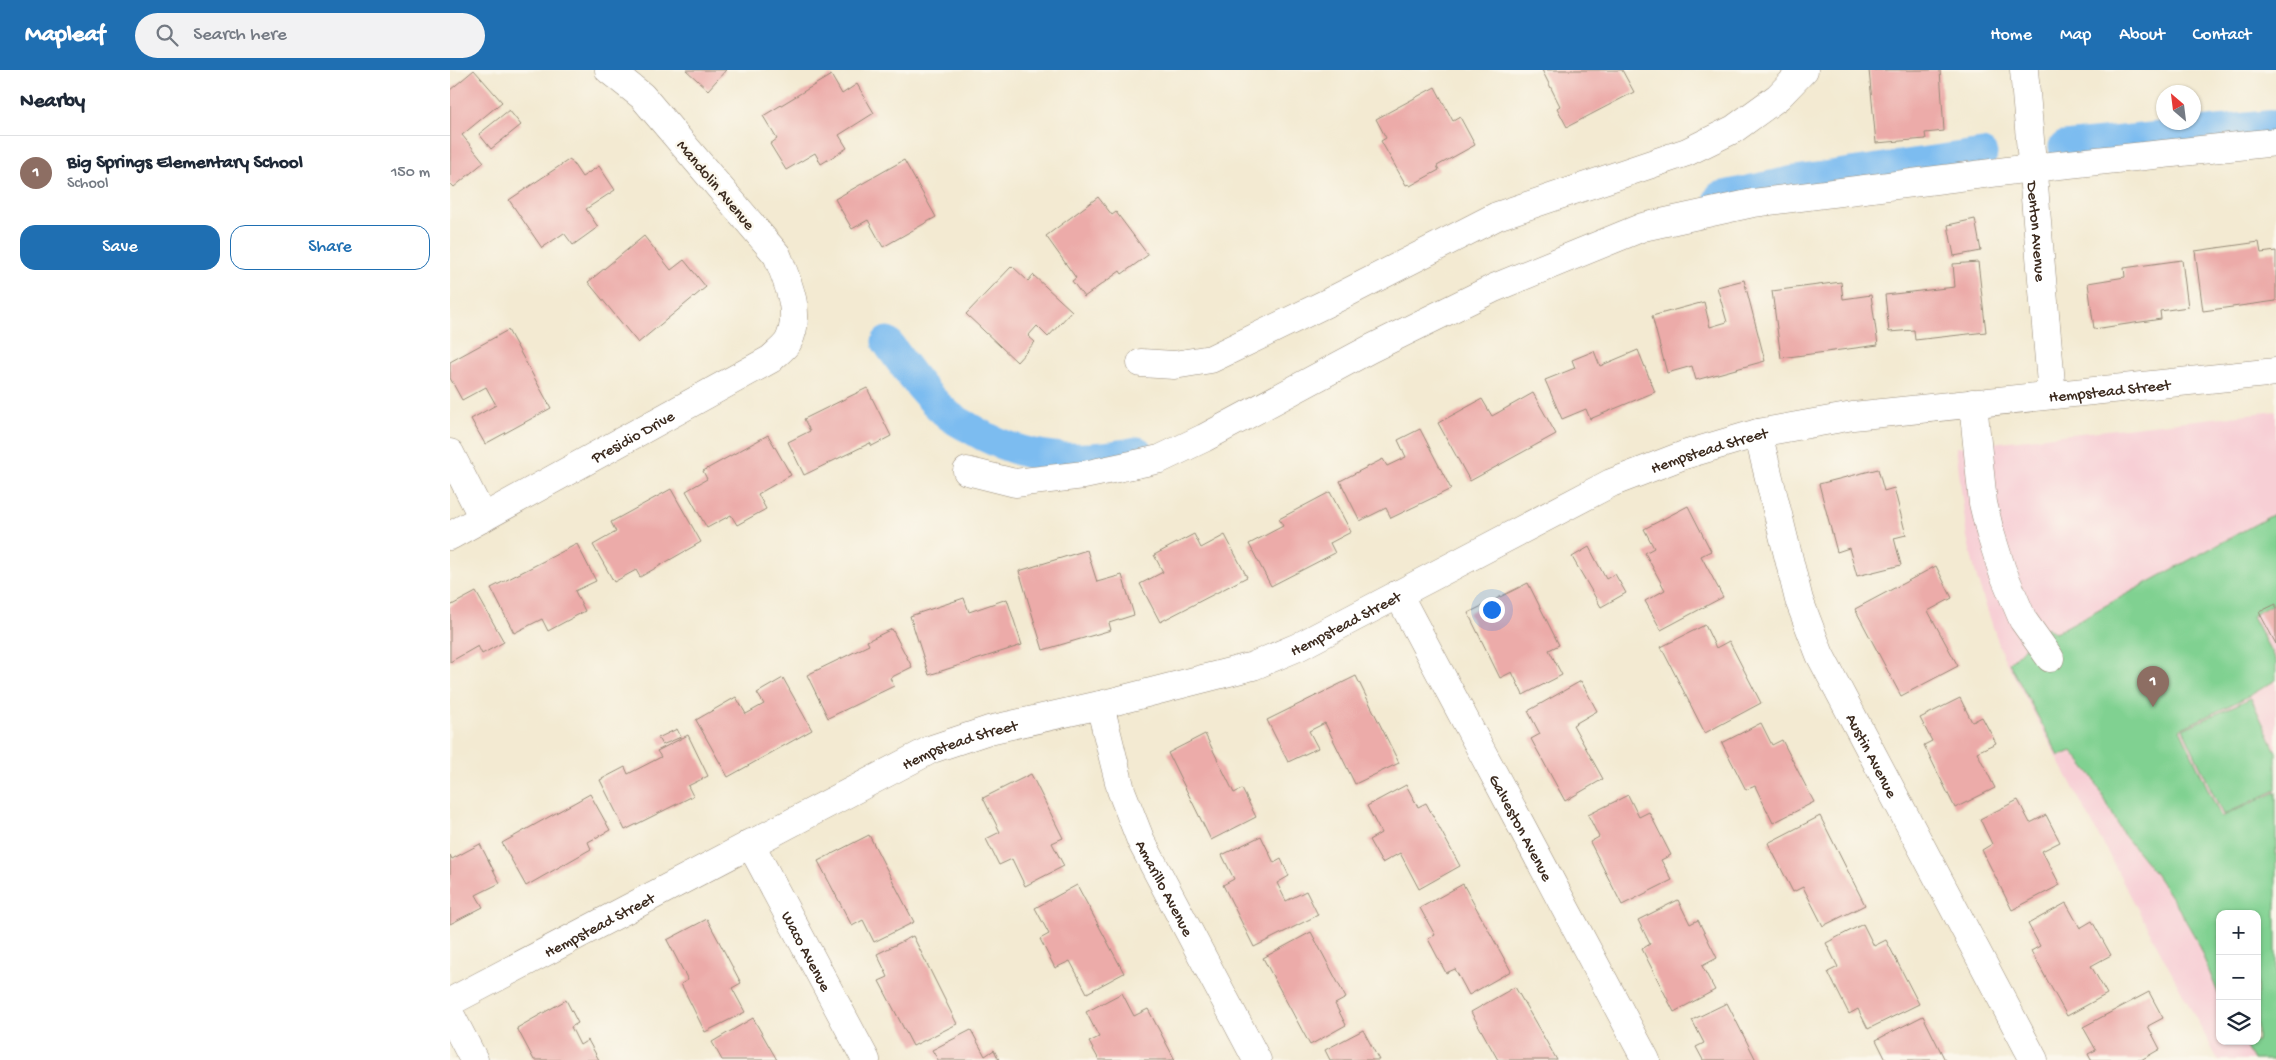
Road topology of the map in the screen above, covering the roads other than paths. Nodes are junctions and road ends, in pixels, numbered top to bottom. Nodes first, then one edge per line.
1 (609, 70) edge
2 (1804, 70) edge
3 (2024, 70) edge
4 (2276, 142) edge
5 (2031, 168) junction
6 (795, 317) joint
7 (1141, 364) dead end
8 (2276, 372) edge
9 (2052, 395) junction
10 (1973, 403) junction
11 (1758, 433) junction
12 (450, 453) edge
13 (968, 471) dead end
14 (484, 518) junction
15 (450, 536) edge
16 (1398, 594) junction
17 (2050, 658) dead end
18 (1100, 705) junction
19 (750, 843) junction
20 (450, 1002) edge
21 (450, 1014) edge
22 (474, 1060) edge
23 (866, 1060) edge
24 (1257, 1060) edge
25 (1646, 1060) edge
26 (2034, 1060) edge

1 - 6 street, Mandolin Avenue
2 - 7 street
3 - 5 street, Denton Avenue
4 - 5 street
5 - 9 street, Denton Avenue
5 - 13 street
6 - 14 street, Presidio Drive
8 - 9 street, Hempstead Street
9 - 10 street, Hempstead Street
10 - 11 street, Hempstead Street
10 - 17 street
11 - 16 street, Hempstead Street
11 - 26 street, Austin Avenue
12 - 14 street
14 - 15 street, Presidio Drive
16 - 18 street, Hempstead Street
16 - 25 street, Galveston Avenue
18 - 19 street, Hempstead Street
18 - 24 street, Amarillo Avenue
19 - 20 street, Hempstead Street
19 - 23 street, Waco Avenue
21 - 22 street

